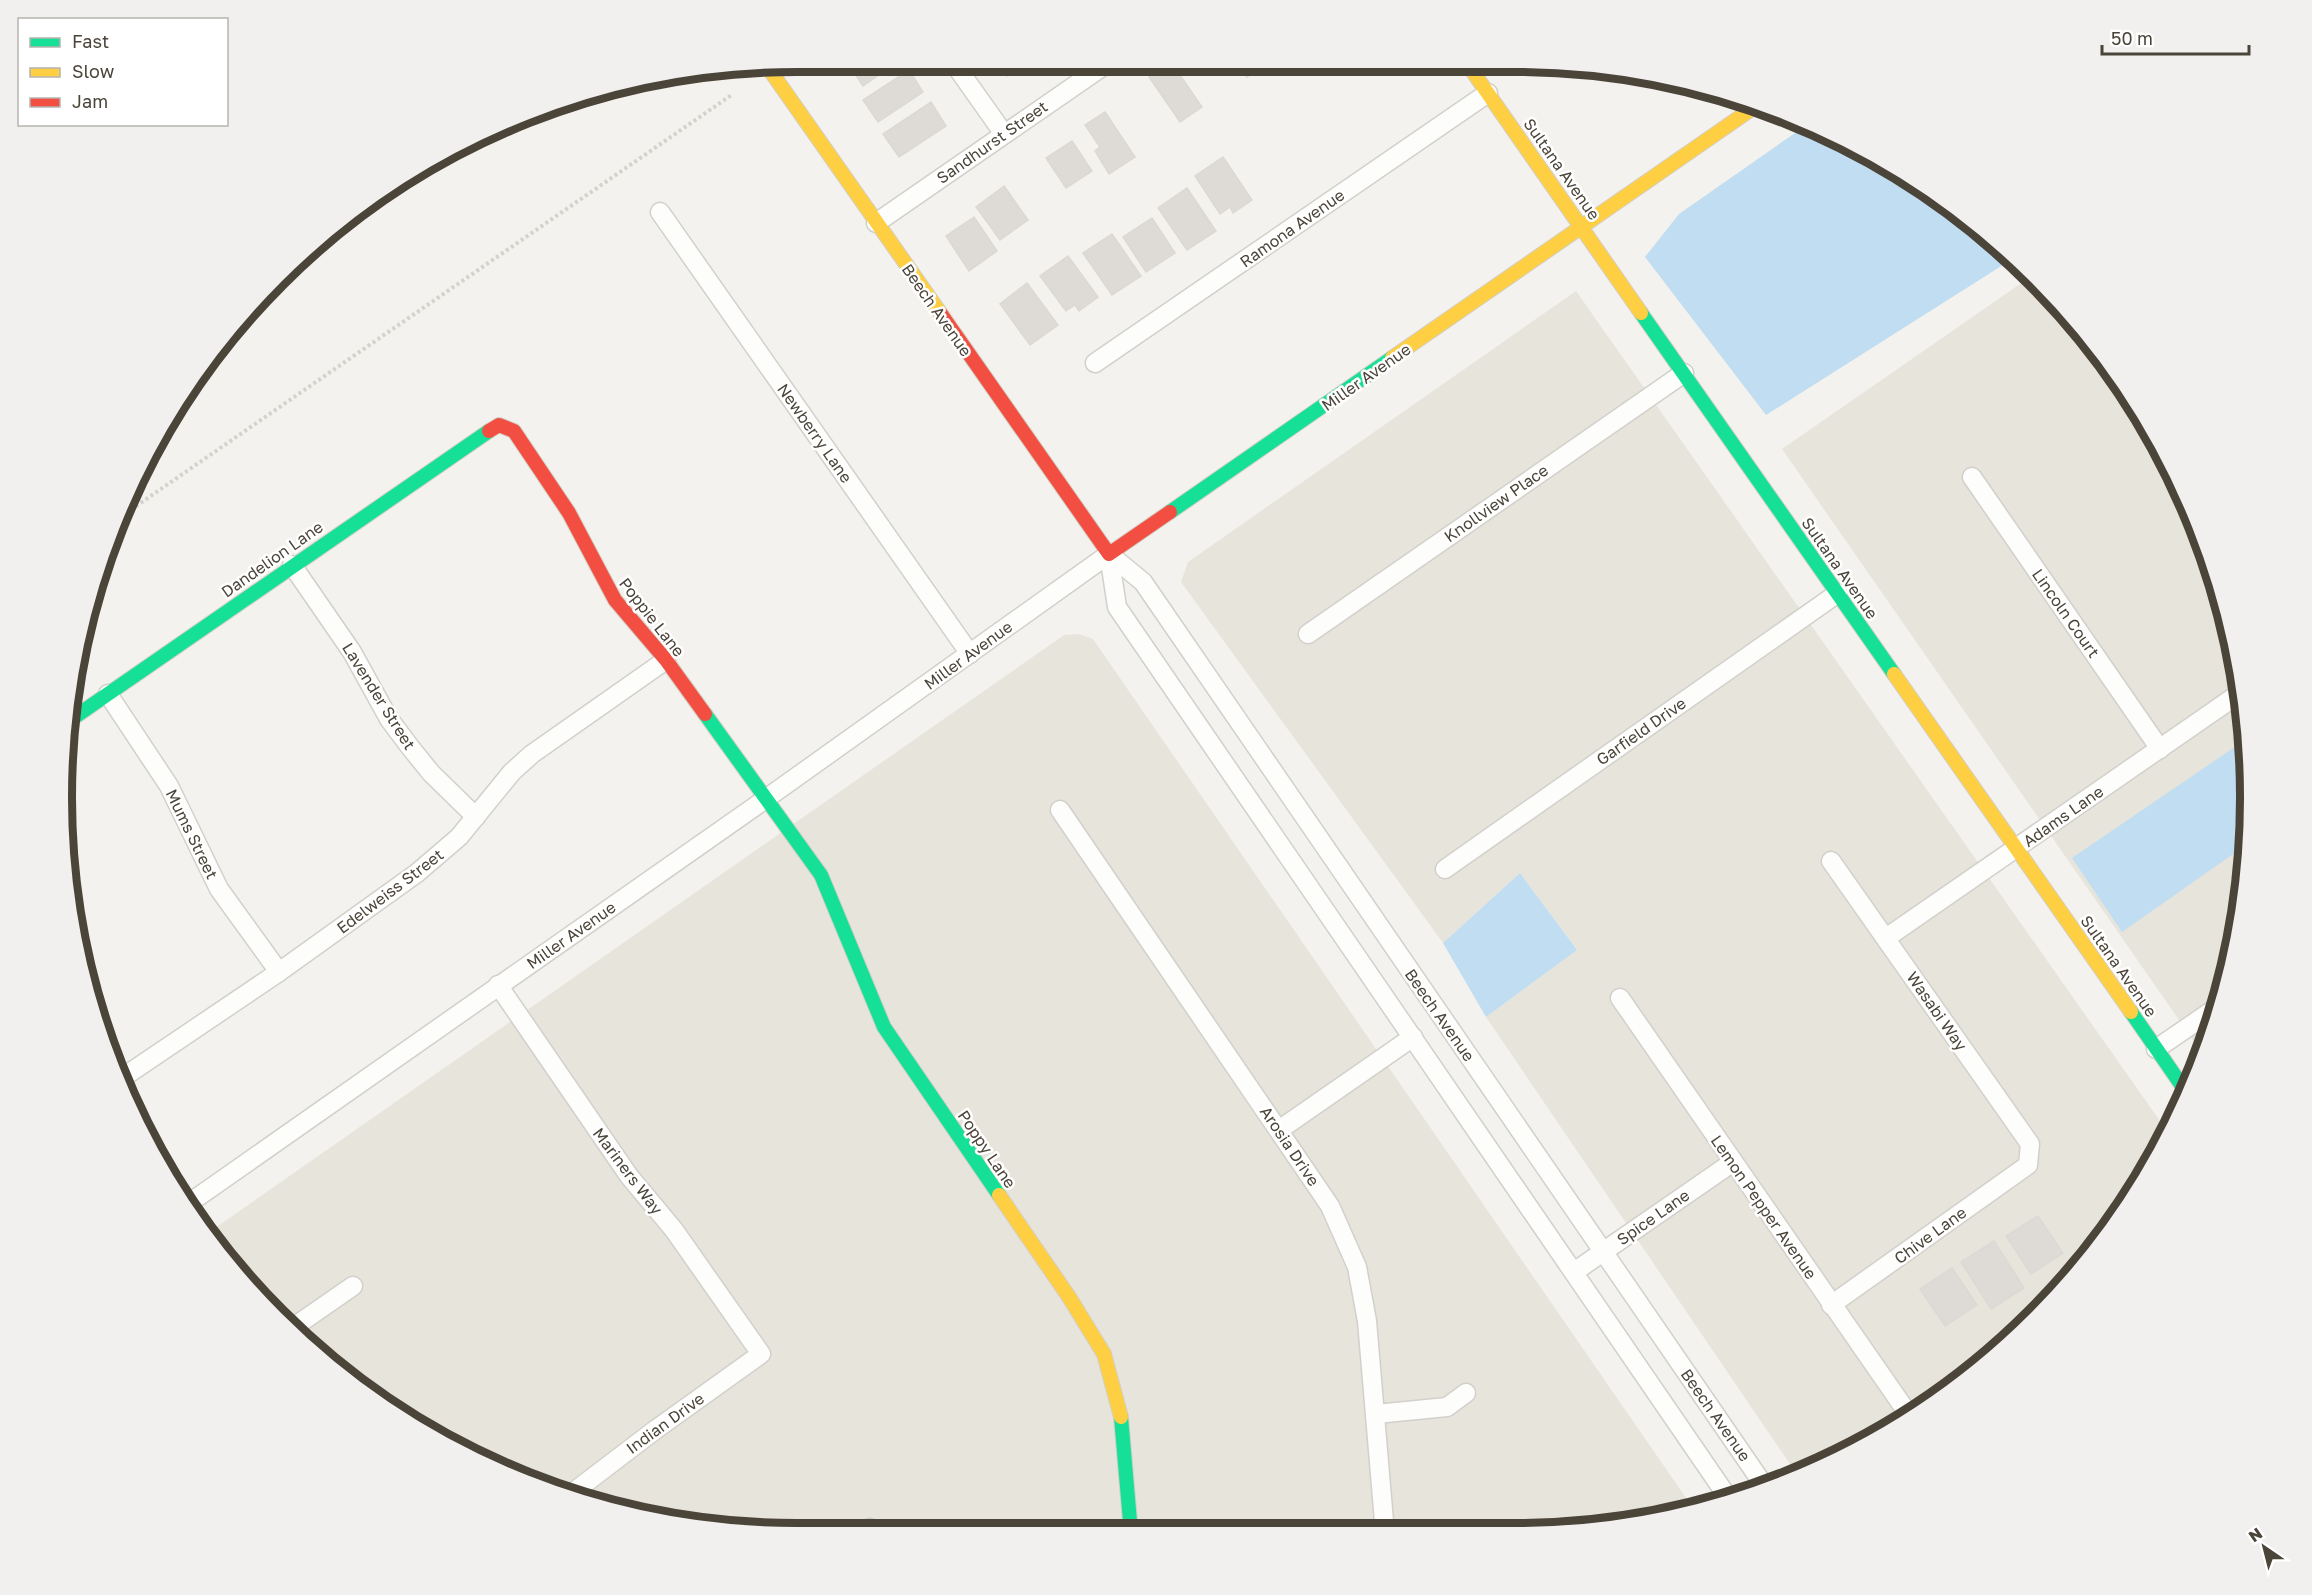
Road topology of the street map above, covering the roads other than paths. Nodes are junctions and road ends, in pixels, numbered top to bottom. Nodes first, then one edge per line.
1 (960, 72) edge
2 (1094, 72) edge
3 (1473, 72) edge
4 (772, 73) edge
5 (1488, 93) junction
6 (1748, 111) edge
7 (1004, 134) junction
8 (660, 212) dead end
9 (876, 223) junction
10 (1582, 228) junction
11 (1095, 363) dead end
12 (1684, 373) junction
13 (499, 426) joint
14 (1972, 477) dead end
15 (1109, 554) junction
16 (292, 565) junction
17 (1838, 593) junction
18 (1308, 634) dead end
19 (970, 654) junction
20 (666, 660) junction
21 (108, 694) junction
22 (2233, 698) edge
23 (77, 715) edge
24 (2160, 749) junction
25 (768, 798) junction
26 (1060, 810) dead end
27 (476, 817) junction
28 (2017, 848) junction
29 (1831, 861) dead end
30 (1445, 869) dead end
31 (1886, 938) junction
32 (279, 972) junction
33 (498, 985) junction
34 (1620, 998) dead end
35 (2206, 1015) edge
36 (1413, 1037) junction
37 (2156, 1049) junction
38 (127, 1075) edge
39 (2181, 1084) edge
40 (1279, 1130) junction
41 (1732, 1162) junction
42 (2028, 1165) joint
43 (193, 1200) edge
44 (1603, 1252) junction
45 (1574, 1272) junction
46 (353, 1286) dead end
47 (1831, 1305) junction
48 (298, 1324) edge
49 (761, 1354) joint
50 (1466, 1393) dead end
51 (1905, 1409) edge
52 (1376, 1414) junction
53 (1760, 1480) edge
54 (578, 1488) edge
55 (1724, 1491) edge
56 (1130, 1523) edge
57 (1383, 1523) edge

1 - 7 street
2 - 7 street, Sandhurst Street
3 - 5 street, Sultana Avenue
4 - 9 street, Beech Avenue
5 - 10 street, Sultana Avenue
5 - 11 street, Ramona Avenue
6 - 10 street, Miller Avenue
7 - 9 street, Sandhurst Street
8 - 19 street, Newberry Lane
9 - 15 street, Beech Avenue
10 - 12 street, Sultana Avenue
10 - 15 street, Miller Avenue
12 - 17 street, Sultana Avenue
12 - 18 street, Knollview Place
13 - 16 street, Dandelion Lane
13 - 20 street, Poppie Lane
14 - 24 street, Lincoln Court
15 - 19 street, Miller Avenue
15 - 36 street, Beech Avenue
15 - 44 street, Beech Avenue
16 - 21 street, Dandelion Lane
16 - 27 street, Lavender Street
17 - 28 street, Sultana Avenue
17 - 30 street, Garfield Drive
19 - 25 street, Miller Avenue
20 - 25 street, Poppie Lane
20 - 27 street, Edelweiss Street
21 - 23 street, Dandelion Lane
21 - 32 street, Mums Street
22 - 24 street, Adams Lane
24 - 28 street, Adams Lane
25 - 33 street, Miller Avenue
25 - 56 street, Poppy Lane
26 - 40 street, Arosia Drive
27 - 32 street, Edelweiss Street
28 - 31 street, Adams Lane
28 - 37 street, Sultana Avenue
29 - 31 street, Wasabi Way
31 - 42 street, Wasabi Way
32 - 38 street, Edelweiss Street
33 - 43 street, Miller Avenue
33 - 49 street, Mariners Way
34 - 41 street, Lemon Pepper Avenue
35 - 37 street
36 - 40 street
36 - 45 street, Beech Avenue
37 - 39 street, Sultana Avenue
40 - 52 street, Arosia Drive
41 - 44 street, Spice Lane
41 - 47 street, Lemon Pepper Avenue
42 - 47 street, Chive Lane
44 - 45 street, Spice Lane
44 - 53 street, Beech Avenue
45 - 55 street, Beech Avenue
46 - 48 street
47 - 51 street, Lemon Pepper Avenue
49 - 54 street, Indian Drive
50 - 52 street
52 - 57 street, Arosia Drive

